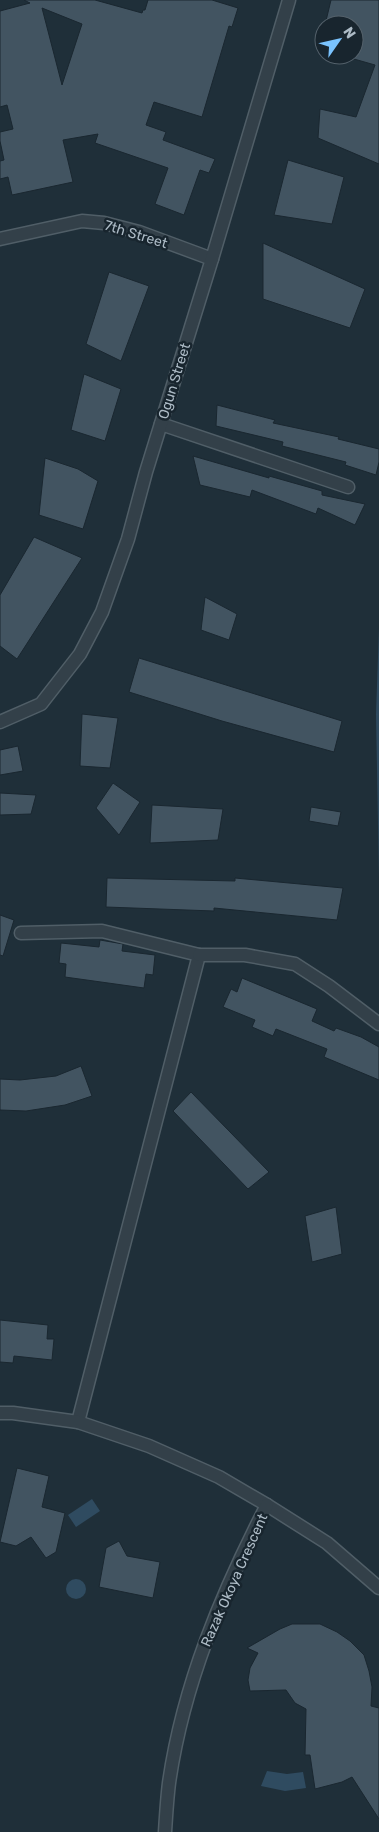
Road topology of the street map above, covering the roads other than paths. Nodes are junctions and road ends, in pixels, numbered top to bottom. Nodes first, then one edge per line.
1 (289, 0) edge
2 (0, 239) edge
3 (212, 259) junction
4 (161, 424) junction
5 (348, 487) dead end
6 (0, 722) edge
7 (21, 933) dead end
8 (199, 955) junction
9 (379, 1024) edge
10 (0, 1413) edge
11 (78, 1422) junction
12 (267, 1505) junction
13 (379, 1588) edge
14 (165, 1832) edge

1 - 3 street, Ogun Street
2 - 3 street, 7th Street
3 - 4 street, Ogun Street
4 - 5 street
4 - 6 street, Ogun Street
7 - 8 street
8 - 9 street
8 - 11 street
10 - 11 street
11 - 12 street
12 - 13 street
12 - 14 street, Razak Okoya Crescent

